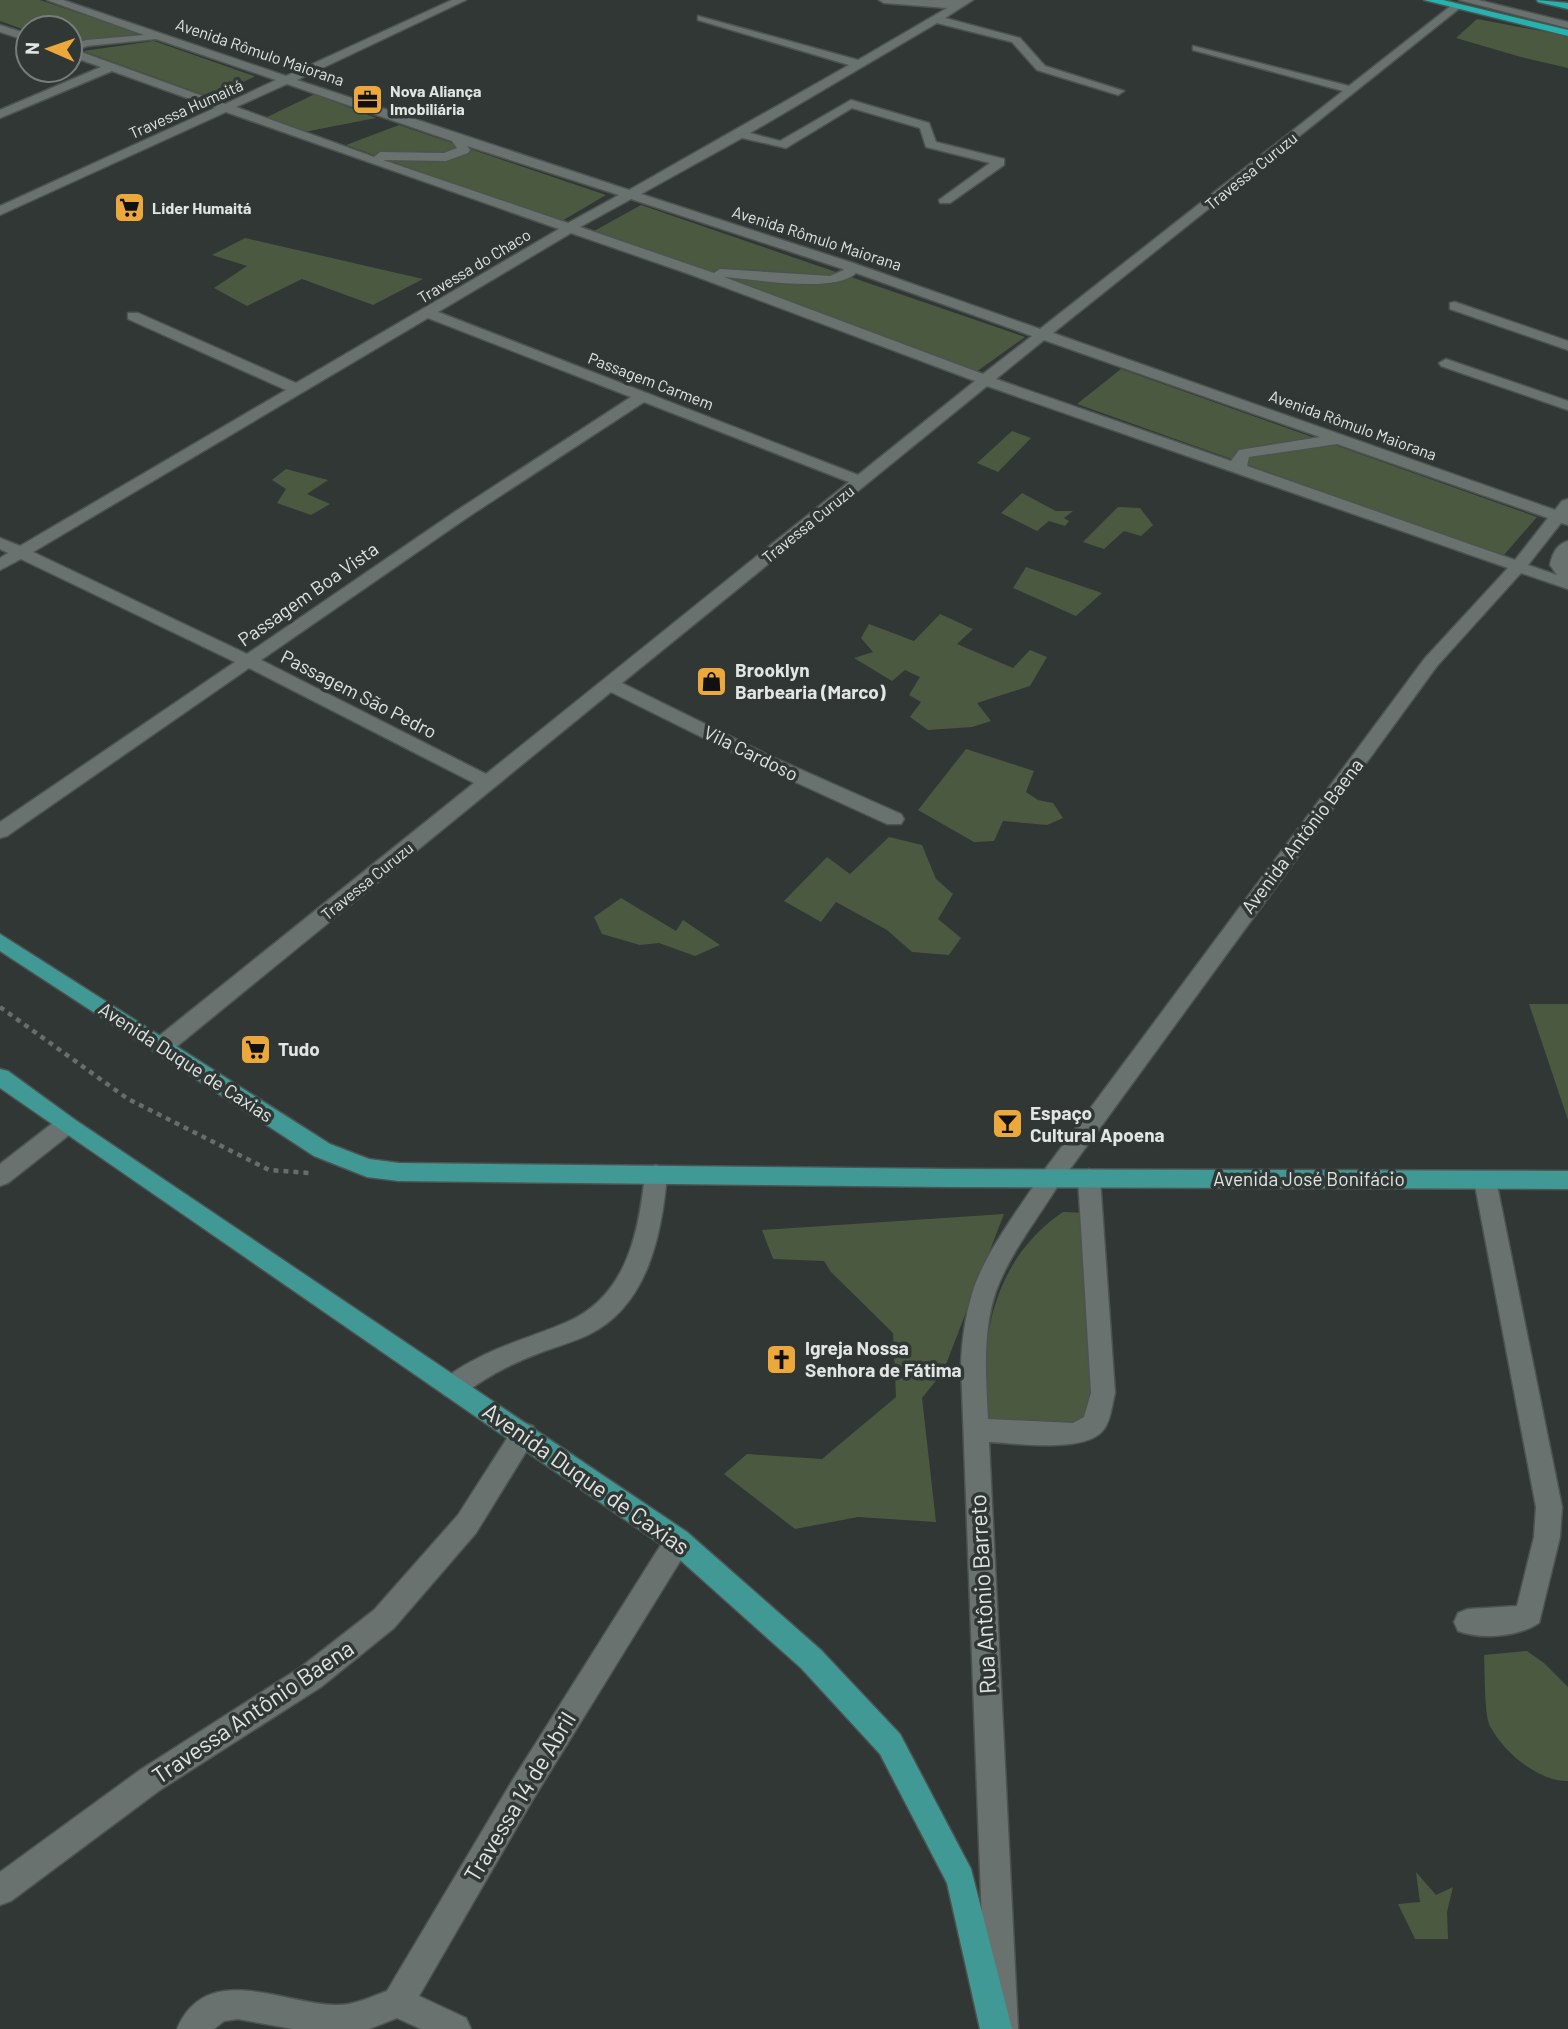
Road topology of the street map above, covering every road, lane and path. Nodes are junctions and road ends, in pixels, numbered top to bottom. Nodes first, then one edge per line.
1 (52, 0) edge
2 (461, 0) edge
3 (884, 0) edge
4 (1429, 0) edge
5 (1501, 0) edge
6 (1542, 0) edge
7 (963, 3) edge
8 (1460, 3) edge
9 (1568, 6) edge
10 (1568, 16) edge
11 (702, 18) dead end
12 (936, 19) junction
13 (1568, 24) edge
14 (1568, 33) edge
15 (160, 37) junction
16 (84, 44) edge
17 (1197, 48) dead end
18 (84, 57) edge
19 (859, 64) junction
20 (113, 66) junction
21 (289, 80) junction
22 (1352, 90) junction
23 (1118, 91) dead end
24 (227, 107) junction
25 (0, 114) edge
26 (428, 116) dead end
27 (740, 134) junction
28 (456, 138) junction
29 (360, 156) junction
30 (634, 192) junction
31 (945, 200) dead end
32 (0, 211) edge
33 (568, 229) junction
34 (848, 266) junction
35 (696, 272) junction
36 (1455, 306) dead end
37 (428, 313) junction
38 (133, 316) dead end
39 (1046, 334) junction
40 (1568, 346) edge
41 (1446, 363) dead end
42 (985, 380) junction
43 (299, 390) junction
44 (643, 396) junction
45 (1568, 406) edge
46 (1340, 439) junction
47 (1239, 468) junction
48 (861, 481) junction
49 (1565, 514) edge
50 (0, 543) edge
51 (1568, 546) edge
52 (20, 553) junction
53 (0, 565) edge
54 (1518, 566) junction
55 (1568, 577) edge
56 (1568, 584) edge
57 (248, 662) junction
58 (610, 684) junction
59 (489, 783) junction
60 (894, 818) dead end
61 (0, 831) edge
62 (0, 941) edge
63 (0, 958) edge
64 (30, 961) junction
65 (0, 1007) edge
66 (162, 1046) junction
67 (0, 1077) edge
68 (66, 1125) junction
69 (367, 1168) junction
70 (656, 1174) junction
71 (0, 1177) edge
72 (1051, 1178) junction
73 (1089, 1178) junction
74 (1485, 1180) junction
75 (1568, 1180) edge
76 (453, 1387) junction
77 (975, 1430) junction
78 (524, 1434) junction
79 (678, 1541) junction
80 (1468, 1622) dead end
81 (0, 1890) edge
82 (398, 2002) junction
83 (193, 2029) edge
84 (455, 2029) edge
85 (996, 2029) edge
86 (1002, 2029) edge

1 - 15 street, Avenida Rômulo Maiorana
2 - 21 street, Travessa Humaitá
3 - 7 street
4 - 8 highway
5 - 10 street
6 - 9 highway
7 - 12 street, Travessa do Chaco
8 - 13 street
8 - 14 highway
8 - 22 street, Travessa Curuzu
11 - 19 street
12 - 19 street, Travessa do Chaco
12 - 23 street
15 - 16 street
15 - 21 street, Avenida Rômulo Maiorana
17 - 22 street
18 - 20 street
19 - 27 street, Travessa do Chaco
20 - 24 street
20 - 25 street
21 - 24 street, Travessa Humaitá
21 - 28 street, Avenida Rômulo Maiorana
22 - 39 street, Travessa Curuzu
24 - 29 street
24 - 32 street, Travessa Humaitá
26 - 30 street
27 - 30 street, Travessa do Chaco
27 - 31 street
28 - 29 street
28 - 30 street, Avenida Rômulo Maiorana
29 - 33 street
30 - 33 street, Travessa do Chaco
30 - 34 street, Avenida Rômulo Maiorana
33 - 35 street
33 - 37 street, Travessa do Chaco
34 - 35 street
34 - 39 street, Avenida Rômulo Maiorana
35 - 42 street
36 - 40 street
37 - 43 street, Travessa do Chaco
37 - 44 street, Passagem Carmem
38 - 43 street
39 - 42 street, Travessa Curuzu
39 - 46 street, Avenida Rômulo Maiorana
41 - 45 street
42 - 47 street
42 - 48 street, Travessa Curuzu
43 - 52 street, Travessa do Chaco
44 - 48 street, Passagem Carmem
44 - 57 street, Passagem Boa Vista
46 - 47 street
46 - 49 street, Avenida Rômulo Maiorana
47 - 54 street
48 - 58 street, Travessa Curuzu
49 - 54 street, Avenida Antônio Baena
50 - 52 street, Passagem São Pedro
51 - 55 street
52 - 53 street, Travessa do Chaco
52 - 57 street, Passagem São Pedro
54 - 56 street
54 - 72 street, Avenida Antônio Baena
57 - 59 street, Passagem São Pedro
57 - 61 street, Passagem Boa Vista
58 - 59 street, Travessa Curuzu
58 - 60 street, Vila Cardoso
59 - 66 street, Travessa Curuzu
62 - 64 main road, Avenida Duque de Caxias
63 - 64 main road
64 - 66 main road, Avenida Duque de Caxias
65 - 69 path
66 - 69 main road, Avenida Duque de Caxias
67 - 68 main road, Avenida Duque de Caxias
68 - 71 street
68 - 76 main road, Avenida Duque de Caxias
69 - 70 main road, Avenida Duque de Caxias
70 - 72 main road, Avenida Duque de Caxias
70 - 76 street
72 - 73 main road, Avenida José Bonifácio
72 - 77 street, Rua Antônio Barreto
73 - 74 main road, Avenida José Bonifácio
73 - 77 street
74 - 75 main road, Avenida José Bonifácio
74 - 80 street
76 - 78 main road, Avenida Duque de Caxias
77 - 86 street, Rua Antônio Barreto
78 - 79 main road, Avenida Duque de Caxias
78 - 81 street, Travessa Antônio Baena
79 - 82 street, Travessa 14 de Abril
79 - 85 main road, Avenida Duque de Caxias
82 - 83 street
82 - 84 street

